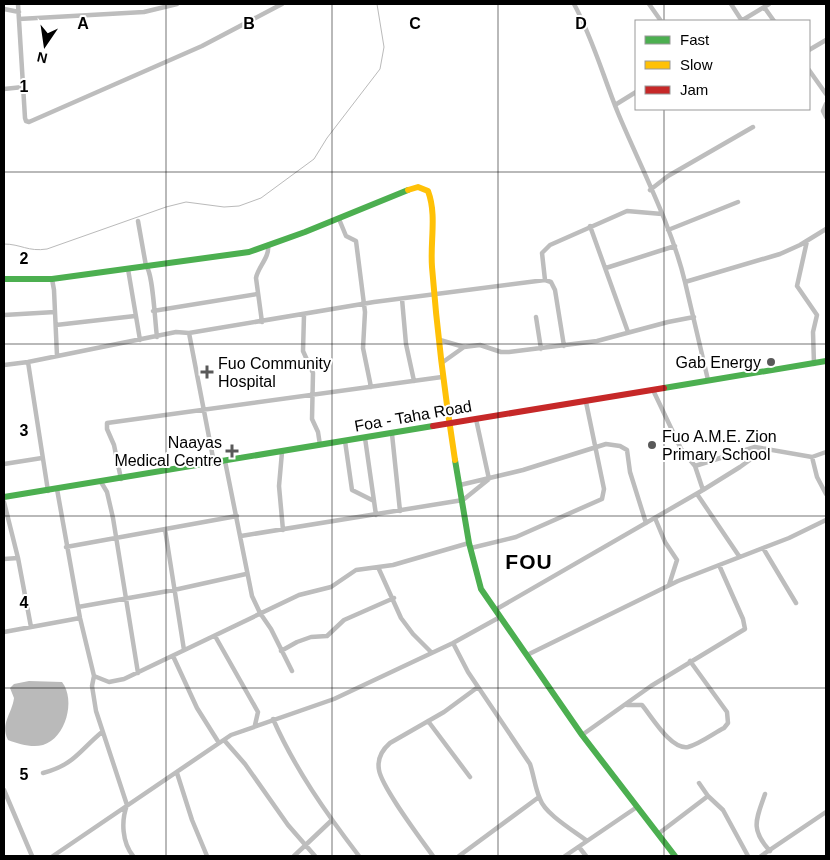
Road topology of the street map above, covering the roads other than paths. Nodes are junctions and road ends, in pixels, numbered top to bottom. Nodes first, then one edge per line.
1 (18, 4) edge
2 (177, 4) edge
3 (282, 4) edge
4 (574, 4) edge
5 (649, 4) edge
6 (731, 4) edge
7 (769, 4) edge
8 (764, 7) junction
9 (4, 9) edge
10 (19, 12) junction
11 (19, 19) junction
12 (660, 20) edge
13 (741, 20) edge
14 (744, 20) edge
15 (773, 20) edge
16 (826, 40) edge
17 (810, 49) edge
18 (810, 71) edge
19 (23, 87) junction
20 (4, 89) edge
21 (635, 93) edge
22 (826, 94) edge
23 (826, 104) edge
24 (615, 105) junction
25 (826, 117) edge
26 (753, 127) dead end
27 (650, 190) junction
28 (738, 202) dead end
29 (662, 214) junction
30 (339, 219) junction
31 (138, 221) dead end
32 (590, 226) junction
33 (826, 229) edge
34 (668, 230) junction
35 (807, 241) junction
36 (268, 245) junction
37 (675, 246) junction
38 (146, 266) junction
39 (606, 268) junction
40 (128, 269) junction
41 (4, 278) edge
42 (52, 279) junction
43 (544, 280) junction
44 (685, 282) junction
45 (257, 294) junction
46 (434, 295) junction
47 (402, 299) junction
48 (364, 304) junction
49 (153, 311) junction
50 (56, 312) junction
51 (4, 315) edge
52 (304, 315) junction
53 (135, 316) junction
54 (536, 317) dead end
55 (694, 317) junction
56 (262, 322) junction
57 (56, 325) junction
58 (628, 332) junction
59 (189, 333) junction
60 (157, 337) junction
61 (140, 340) junction
62 (440, 340) junction
63 (564, 346) junction
64 (464, 347) junction
65 (541, 348) junction
66 (57, 356) junction
67 (28, 362) junction
68 (443, 362) junction
69 (826, 362) edge
70 (814, 364) junction
71 (4, 365) edge
72 (442, 377) junction
73 (708, 380) junction
74 (414, 381) junction
75 (371, 386) junction
76 (653, 390) junction
77 (311, 394) junction
78 (586, 402) junction
79 (203, 409) junction
80 (476, 419) junction
81 (449, 423) junction
82 (392, 434) junction
83 (365, 438) junction
84 (345, 441) junction
85 (320, 445) junction
86 (596, 449) junction
87 (765, 449) junction
88 (282, 452) junction
89 (826, 452) edge
90 (812, 456) junction
91 (42, 458) junction
92 (225, 461) junction
93 (214, 463) junction
94 (4, 464) edge
95 (695, 466) junction
96 (121, 479) junction
97 (489, 479) junction
98 (101, 482) junction
99 (460, 485) junction
100 (57, 490) junction
101 (703, 490) junction
102 (48, 491) junction
103 (697, 494) junction
104 (826, 494) edge
105 (4, 497) edge
106 (463, 500) junction
107 (374, 501) junction
108 (4, 502) edge
109 (400, 511) junction
110 (376, 515) junction
111 (237, 516) junction
112 (655, 518) junction
113 (826, 520) edge
114 (646, 523) junction
115 (164, 529) junction
116 (283, 530) junction
117 (241, 536) junction
118 (115, 538) junction
119 (470, 545) junction
120 (66, 547) junction
121 (763, 548) junction
122 (739, 556) junction
123 (18, 558) junction
124 (4, 559) edge
125 (719, 565) junction
126 (378, 567) junction
127 (246, 574) junction
128 (669, 585) junction
129 (174, 590) junction
130 (394, 598) junction
131 (125, 599) junction
132 (796, 603) dead end
133 (78, 607) junction
134 (495, 610) junction
135 (260, 613) junction
136 (500, 617) junction
137 (80, 618) junction
138 (31, 627) junction
139 (4, 632) edge
140 (215, 636) junction
141 (453, 643) junction
142 (184, 650) junction
143 (280, 651) junction
144 (432, 652) junction
145 (527, 655) junction
146 (172, 656) junction
147 (690, 662) junction
148 (292, 671) dead end
149 (138, 673) junction
150 (94, 676) junction
151 (478, 687) junction
152 (626, 706) junction
153 (273, 719) junction
154 (428, 721) junction
155 (255, 725) junction
156 (102, 732) junction
157 (582, 735) junction
158 (224, 740) junction
159 (219, 744) junction
160 (43, 773) dead end
161 (177, 773) junction
162 (470, 776) dead end
163 (699, 783) dead end
164 (4, 790) edge
165 (765, 794) dead end
166 (708, 796) junction
167 (539, 798) junction
168 (127, 805) junction
169 (637, 807) junction
170 (826, 812) edge
171 (332, 820) junction
172 (658, 834) junction
173 (587, 841) junction
174 (306, 844) junction
175 (579, 847) junction
176 (770, 850) junction
177 (205, 855) edge
178 (32, 856) edge
179 (53, 856) edge
180 (133, 856) edge
181 (294, 856) edge
182 (315, 856) edge
183 (359, 856) edge
184 (434, 856) edge
185 (459, 856) edge
186 (565, 856) edge
187 (586, 856) edge
188 (675, 856) edge
189 (748, 856) edge
190 (760, 856) edge

1 - 10 street
2 - 11 street
3 - 19 street
4 - 24 street
5 - 12 street
6 - 13 street
7 - 8 street
8 - 14 street
8 - 15 street
9 - 10 street
10 - 11 street
11 - 19 street
16 - 17 street
18 - 22 street
19 - 20 street
21 - 24 street
23 - 25 street
24 - 27 street
26 - 27 street
27 - 29 street
28 - 34 street
29 - 32 street
29 - 34 street
30 - 36 street
30 - 46 street
30 - 48 street
31 - 38 street
32 - 39 street
32 - 43 street
33 - 35 street
34 - 37 street
35 - 44 street
35 - 70 street
36 - 38 street
36 - 45 street
37 - 39 street
37 - 44 street
38 - 40 street
38 - 49 street
39 - 58 street
40 - 42 street
40 - 53 street
41 - 42 street
42 - 50 street
43 - 46 street
43 - 63 street
44 - 55 street
45 - 49 street
45 - 56 street
46 - 47 street
46 - 62 street
47 - 48 street
47 - 74 street
48 - 52 street
48 - 75 street
49 - 60 street
50 - 51 street
50 - 57 street
52 - 56 street
52 - 77 street
53 - 57 street
53 - 61 street
54 - 65 street
55 - 58 street
55 - 73 street
56 - 59 street
57 - 66 street
58 - 63 street
59 - 60 street
59 - 79 street
60 - 61 street
61 - 66 street
62 - 64 street
62 - 68 street
63 - 65 street
64 - 65 street
64 - 68 street
66 - 67 street
67 - 71 street
67 - 91 street
68 - 72 street
69 - 70 street, Foa - Taha Road
70 - 73 street, Foa - Taha Road
72 - 74 street
72 - 81 street
73 - 76 street, Foa - Taha Road
74 - 75 street
75 - 77 street
76 - 78 street, Foa - Taha Road
76 - 95 street
77 - 79 street
77 - 85 street
78 - 80 street, Foa - Taha Road
78 - 86 street
79 - 93 street
79 - 96 street
80 - 81 street, Foa - Taha Road
80 - 97 street
81 - 82 street, Foa - Taha Road
81 - 99 street
82 - 83 street, Foa - Taha Road
82 - 109 street
83 - 84 street, Foa - Taha Road
83 - 107 street
84 - 85 street, Foa - Taha Road
84 - 107 street
85 - 88 street, Foa - Taha Road
86 - 97 street
86 - 114 street
86 - 119 street
87 - 90 street
87 - 95 street
87 - 101 street
88 - 92 street, Foa - Taha Road
88 - 116 street
89 - 90 street
90 - 104 street
91 - 94 street
91 - 102 street
92 - 93 street, Foa - Taha Road
92 - 111 street
93 - 96 street, Foa - Taha Road
95 - 101 street
96 - 98 street, Foa - Taha Road
97 - 99 street
97 - 106 street
98 - 100 street, Foa - Taha Road
98 - 118 street
99 - 106 street
100 - 102 street, Foa - Taha Road
100 - 120 street
101 - 103 street
102 - 105 street, Foa - Taha Road
103 - 112 street
103 - 122 street
106 - 109 street
106 - 119 street
107 - 110 street
108 - 123 street
109 - 110 street
110 - 116 street
111 - 115 street
111 - 117 street
112 - 114 street
112 - 128 street
113 - 121 street
114 - 134 street
115 - 118 street
115 - 129 street
116 - 117 street
117 - 127 street
118 - 120 street
118 - 131 street
119 - 126 street
119 - 134 street
120 - 133 street
121 - 122 street
121 - 132 street
122 - 125 street
123 - 124 street
123 - 138 street
125 - 128 street
125 - 147 street
126 - 130 street
126 - 135 street
127 - 129 street
127 - 135 street
128 - 145 street
129 - 131 street
129 - 142 street
130 - 143 street
130 - 144 street
131 - 133 street
131 - 149 street
133 - 137 street
134 - 136 street
135 - 140 street
135 - 143 street
136 - 141 street
136 - 145 street
137 - 138 street
137 - 150 street
138 - 139 street
140 - 142 street
140 - 155 street
141 - 144 street
141 - 151 street
142 - 146 street
143 - 148 street
144 - 153 street
145 - 157 street
146 - 149 street
146 - 159 street
147 - 152 street
147 - 152 street
149 - 150 street
150 - 156 street
151 - 154 street
151 - 167 street
152 - 157 street
153 - 155 street
153 - 171 street
154 - 162 street
154 - 184 street
155 - 158 street
156 - 160 street
156 - 168 street
157 - 169 street
158 - 159 street
158 - 174 street
159 - 161 street
161 - 168 street
161 - 177 street
163 - 166 street
164 - 178 street
165 - 176 street
166 - 172 street
166 - 189 street
167 - 173 street
167 - 185 street
168 - 179 street
168 - 180 street
169 - 172 street
169 - 173 street
170 - 176 street
171 - 174 street
171 - 183 street
172 - 188 street
173 - 175 street
174 - 181 street
174 - 182 street
175 - 186 street
175 - 187 street
176 - 190 street

